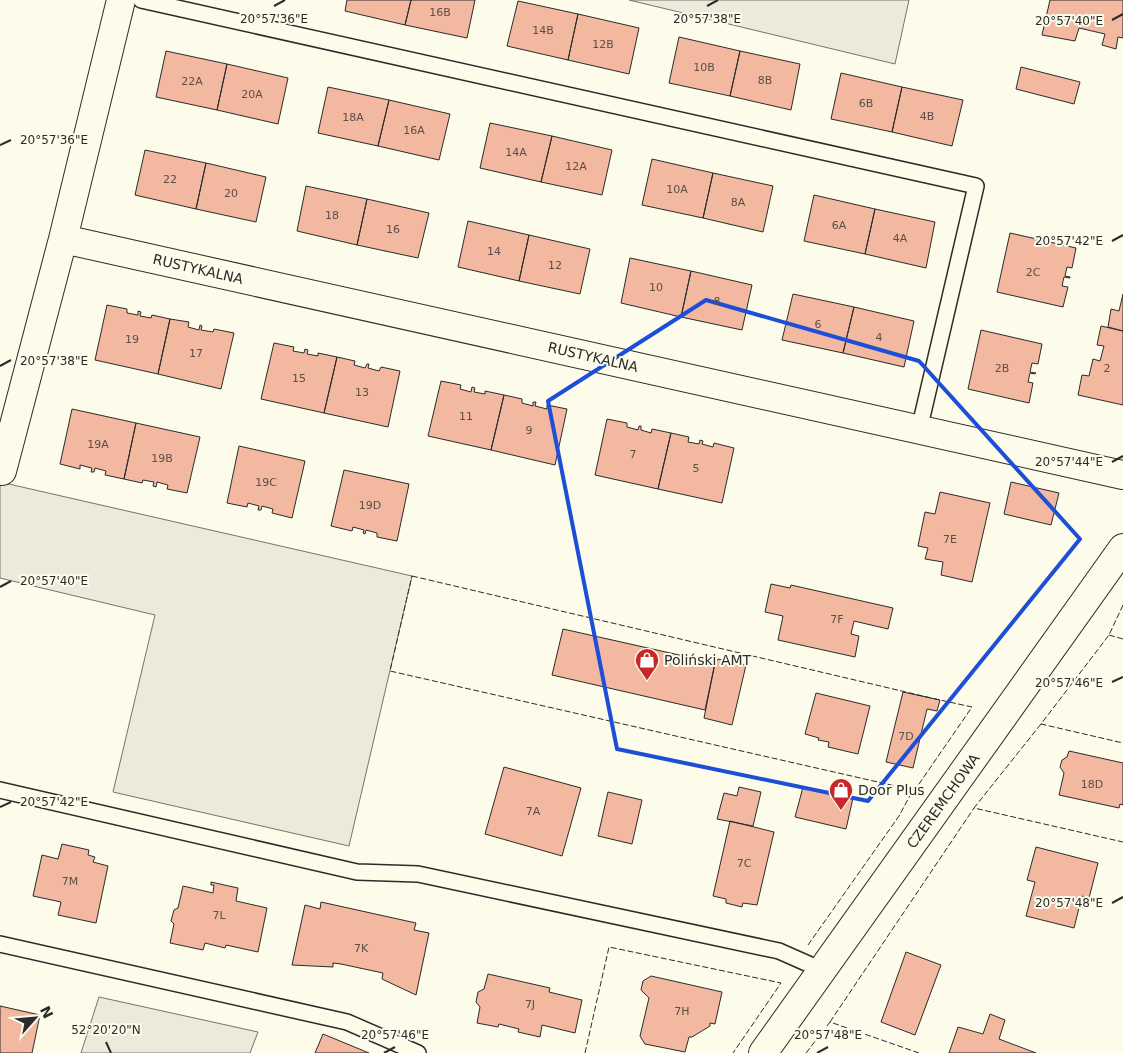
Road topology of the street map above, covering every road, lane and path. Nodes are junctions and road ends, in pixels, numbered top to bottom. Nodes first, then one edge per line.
1 (121, 0) edge
2 (141, 0) edge
3 (63, 239) junction
4 (920, 430) junction
5 (2, 471) dead end
6 (1123, 475) edge
7 (1123, 548) edge
8 (0, 790) edge
9 (0, 944) edge
10 (822, 970) junction
11 (418, 1053) edge
12 (763, 1053) edge

1 - 3 street
2 - 4 lane
3 - 4 street, RUSTYKALNA
3 - 5 street
4 - 6 street, RUSTYKALNA
7 - 10 street, CZEREMCHOWA
8 - 10 lane
9 - 11 lane
10 - 12 street, CZEREMCHOWA

